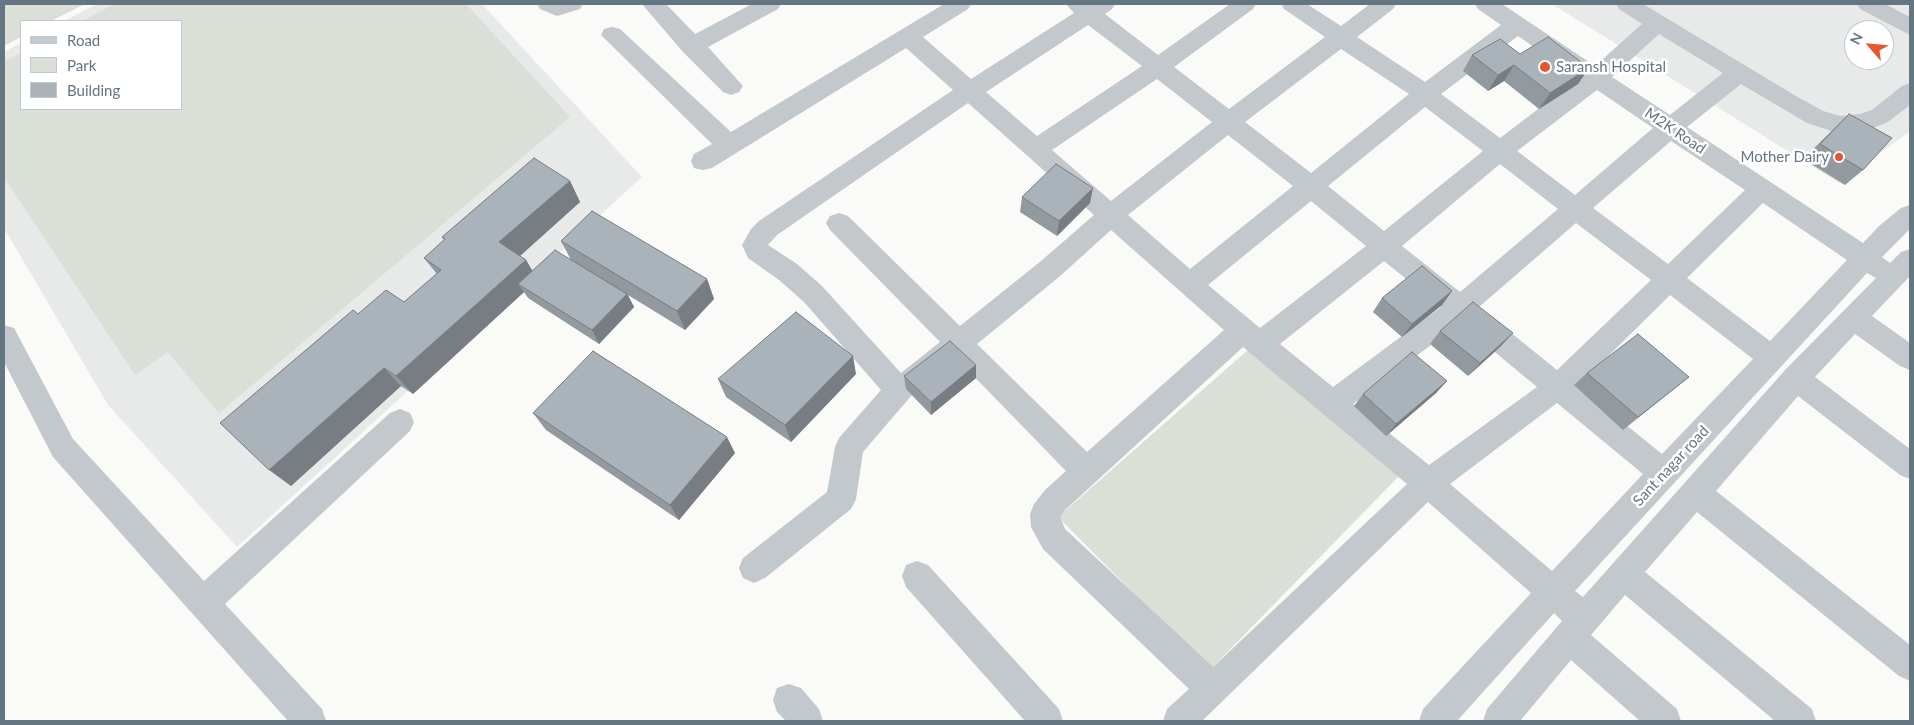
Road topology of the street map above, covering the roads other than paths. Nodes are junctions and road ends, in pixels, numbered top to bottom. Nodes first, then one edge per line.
1 (572, 4) edge
2 (653, 4) edge
3 (770, 4) edge
4 (960, 4) edge
5 (1245, 4) edge
6 (1292, 4) edge
7 (1385, 4) edge
8 (1486, 4) edge
9 (1627, 4) edge
10 (1868, 4) edge
11 (549, 5) edge
12 (1090, 7) edge
13 (1659, 15) edge
14 (1517, 24) junction
15 (1910, 27) edge
16 (612, 35) dead end
17 (907, 36) junction
18 (1340, 36) junction
19 (691, 46) junction
20 (1158, 67) junction
21 (1740, 73) junction
22 (1596, 78) junction
23 (731, 86) dead end
24 (969, 91) junction
25 (1910, 92) edge
26 (1425, 94) junction
27 (1228, 122) junction
28 (1670, 128) junction
29 (729, 145) junction
30 (1035, 149) junction
31 (1499, 151) junction
32 (703, 162) dead end
33 (1311, 187) junction
34 (1762, 189) junction
35 (1575, 208) junction
36 (1112, 214) junction
37 (1910, 215) edge
38 (839, 223) dead end
39 (1384, 246) junction
40 (1865, 258) junction
41 (1906, 265) edge
42 (1669, 280) junction
43 (1190, 284) junction
44 (1460, 308) junction
45 (1854, 318) junction
46 (4, 336) edge
47 (1251, 337) junction
48 (958, 342) junction
49 (1772, 358) junction
50 (1910, 358) edge
51 (1796, 378) junction
52 (1558, 387) junction
53 (901, 388) junction
54 (1332, 404) junction
55 (400, 422) dead end
56 (1910, 466) edge
57 (1087, 472) junction
58 (1664, 473) junction
59 (1428, 483) junction
60 (1696, 493) junction
61 (754, 568) dead end
62 (1624, 574) junction
63 (917, 576) dead end
64 (1554, 591) junction
65 (203, 603) junction
66 (1576, 628) junction
67 (1910, 665) edge
68 (1212, 688) junction
69 (1506, 719) edge
70 (310, 721) edge
71 (1047, 721) edge
72 (1179, 721) edge
73 (1435, 721) edge
74 (1665, 721) edge
75 (1800, 721) edge

1 - 11 street
2 - 19 street
3 - 19 street
4 - 17 street
5 - 20 street
6 - 18 street
7 - 18 street
8 - 14 street, M2K Road
9 - 13 street
10 - 15 street
12 - 20 street
12 - 24 street
13 - 21 street
13 - 22 street
14 - 22 street, M2K Road
14 - 26 street
16 - 29 street
17 - 24 street
17 - 29 street
18 - 26 street
18 - 27 street
19 - 23 street
20 - 27 street
20 - 30 street
21 - 25 street
21 - 28 street
22 - 28 street, M2K Road
22 - 31 street
24 - 30 street
24 - 53 street
26 - 31 street
26 - 33 street
27 - 33 street
27 - 36 street
28 - 34 street, M2K Road
28 - 35 street
29 - 32 street
30 - 36 street
31 - 35 street
31 - 39 street
33 - 39 street
33 - 43 street
34 - 40 street, M2K Road
34 - 42 street
35 - 42 street
35 - 44 street
36 - 43 street
36 - 48 street
37 - 40 street, Sant nagar road
38 - 48 street
39 - 44 street
39 - 47 street
40 - 41 street, M2K Road
40 - 49 street, Sant nagar road
41 - 45 street
42 - 49 street
42 - 52 street
43 - 47 street
44 - 52 street
44 - 54 street
45 - 50 street
45 - 51 street
46 - 65 street
47 - 54 street
47 - 57 street
48 - 53 street
48 - 57 street
49 - 58 street, Sant nagar road
51 - 56 street
51 - 60 street
52 - 58 street
52 - 59 street
53 - 61 street
54 - 59 street
55 - 65 street
57 - 68 street
58 - 64 street, Sant nagar road
59 - 64 street
59 - 68 street
60 - 62 street
60 - 67 street
62 - 66 street
62 - 75 street
63 - 71 street
64 - 66 street
64 - 73 street, Sant nagar road
65 - 70 street
66 - 69 street
66 - 74 street
68 - 72 street

